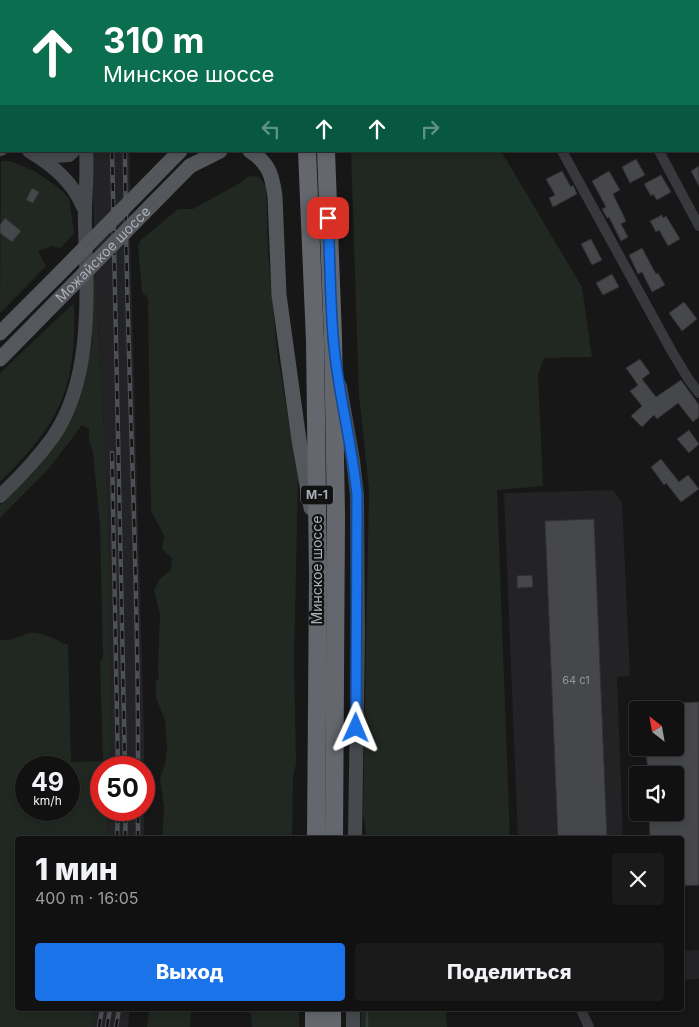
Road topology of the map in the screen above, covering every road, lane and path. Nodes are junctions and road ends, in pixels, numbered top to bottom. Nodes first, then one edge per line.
1 (72, 152) edge
2 (86, 152) edge
3 (179, 152) edge
4 (204, 152) edge
5 (218, 152) edge
6 (252, 152) edge
7 (307, 152) edge
8 (326, 152) edge
9 (563, 152) edge
10 (661, 152) edge
11 (34, 154) edge
12 (190, 166) junction
13 (84, 210) junction
14 (699, 226) edge
15 (0, 333) edge
16 (333, 337) junction
17 (0, 359) edge
18 (699, 393) edge
19 (0, 496) edge
20 (318, 576) junction
21 (316, 836) edge
22 (334, 836) edge
23 (354, 836) edge
24 (314, 1011) edge
25 (332, 1011) edge
26 (353, 1011) edge
27 (582, 1012) dead end
28 (314, 1027) edge
29 (332, 1027) edge
30 (353, 1027) edge
31 (589, 1027) edge

1 - 11 main road
2 - 13 main road
3 - 15 main road, Можайское шоссе, bridge
4 - 12 main road, Можайское шоссе
5 - 12 main road
6 - 20 main road
7 - 20 highway, Минское шоссе / М-1
8 - 16 highway, Минское шоссе / М-1
9 - 18 street
10 - 14 street
11 - 13 main road
12 - 17 main road, Можайское шоссе, bridge
13 - 19 main road
16 - 22 highway, Минское шоссе / М-1
16 - 23 main road
20 - 21 highway, Минское шоссе / М-1
24 - 28 highway
25 - 29 highway
26 - 30 main road
27 - 31 street

